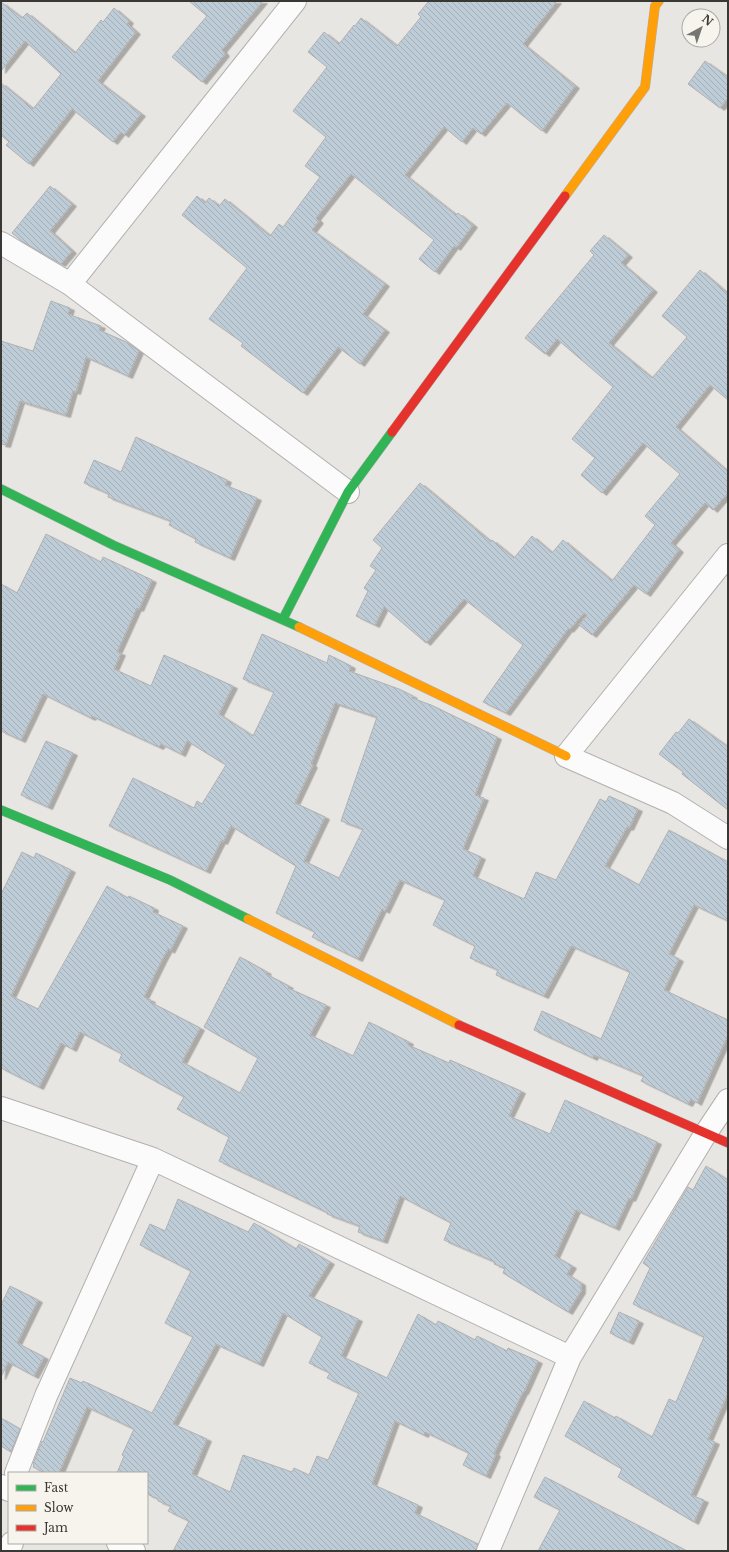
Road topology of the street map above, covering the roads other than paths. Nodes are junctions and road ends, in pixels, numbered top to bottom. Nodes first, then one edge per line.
1 (295, 1) edge
2 (659, 1) edge
3 (1, 243) edge
4 (70, 284) junction
5 (1, 489) edge
6 (348, 492) junction
7 (728, 555) edge
8 (283, 619) junction
9 (566, 756) junction
10 (1, 810) edge
11 (728, 838) edge
12 (728, 1100) edge
13 (1, 1108) edge
14 (706, 1133) junction
15 (728, 1143) edge
16 (153, 1159) junction
17 (570, 1357) junction
18 (16, 1472) edge
19 (120, 1544) edge
20 (134, 1551) edge
21 (488, 1551) edge

1 - 4 street
2 - 6 street
3 - 4 street
4 - 6 street
5 - 8 street
6 - 8 street
7 - 9 street
8 - 9 street
9 - 11 street
10 - 14 street
12 - 14 street
13 - 16 street
14 - 15 street
14 - 17 street
16 - 17 street
16 - 18 street
17 - 21 street
19 - 20 street

